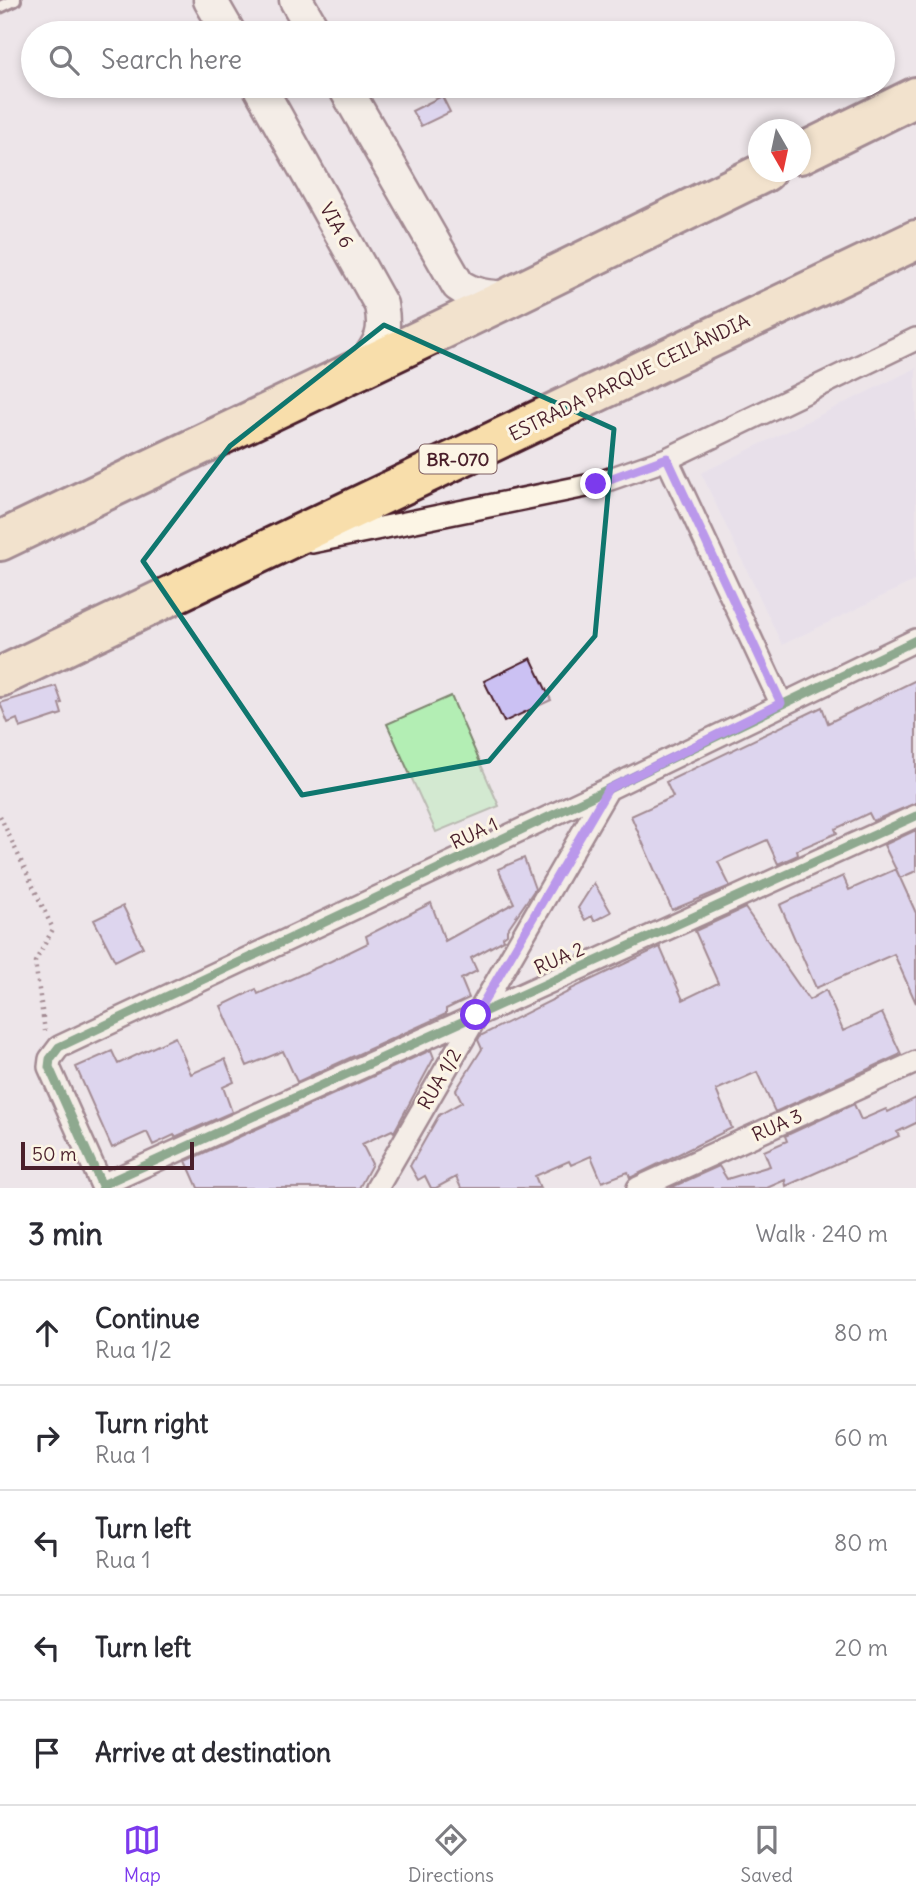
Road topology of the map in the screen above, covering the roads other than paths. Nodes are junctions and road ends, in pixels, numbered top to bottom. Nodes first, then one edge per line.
1 (15, 0) edge
2 (211, 0) edge
3 (296, 0) edge
4 (0, 7) edge
5 (222, 21) edge
6 (308, 21) edge
7 (916, 97) edge
8 (265, 98) edge
9 (351, 98) edge
10 (811, 149) edge
11 (748, 180) edge
12 (916, 240) edge
13 (508, 298) junction
14 (916, 339) edge
15 (363, 367) junction
16 (667, 458) junction
17 (0, 541) edge
18 (265, 551) junction
19 (916, 640) edge
20 (0, 677) edge
21 (781, 703) junction
22 (608, 789) junction
23 (916, 816) edge
24 (476, 1015) junction
25 (916, 1062) edge
26 (102, 1186) edge
27 (377, 1188) edge
28 (638, 1188) edge

1 - 4 lane
2 - 5 main road
3 - 6 main road
7 - 10 highway
8 - 15 main road, VIA 6
9 - 13 main road
11 - 13 highway
12 - 18 highway, ESTRADA PARQUE CEILÂNDIA / BR-070
13 - 15 highway
14 - 16 street
15 - 17 highway
16 - 18 street
16 - 21 street
18 - 20 highway, ESTRADA PARQUE CEILÂNDIA / BR-070
19 - 21 street, RUA 1
21 - 22 street, RUA 1
22 - 24 street, RUA 1/2
22 - 26 street, RUA 1
23 - 24 street, RUA 2
24 - 26 street, RUA 2
24 - 27 street, RUA 1/2
25 - 28 street, RUA 3

